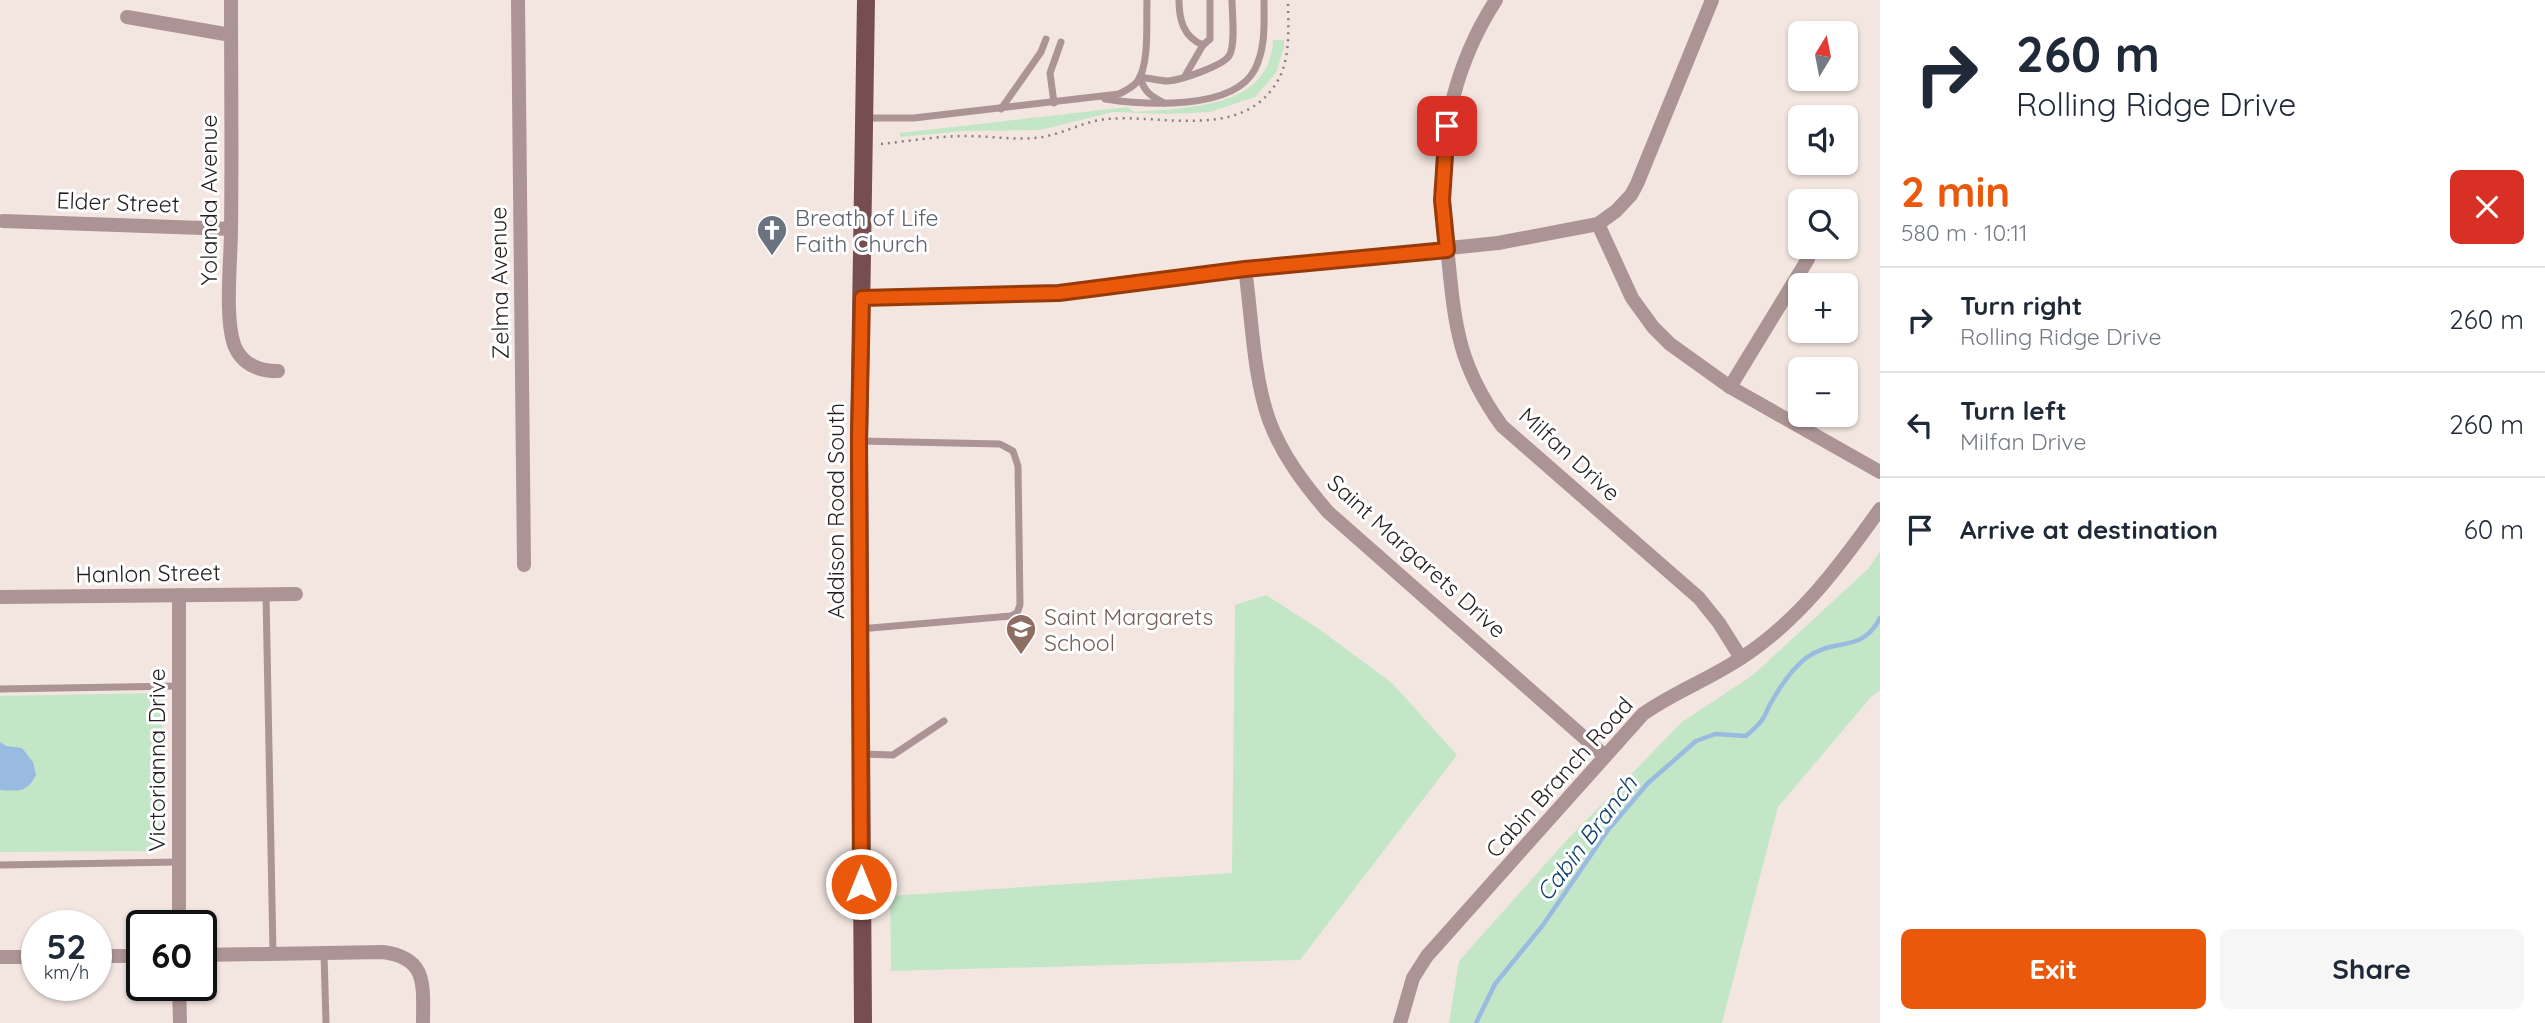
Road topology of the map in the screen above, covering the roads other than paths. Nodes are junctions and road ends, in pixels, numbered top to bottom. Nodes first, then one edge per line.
1 (231, 0) edge
2 (518, 0) edge
3 (866, 0) edge
4 (1147, 0) edge
5 (1179, 0) edge
6 (1210, 0) edge
7 (1232, 0) edge
8 (1264, 0) edge
9 (1496, 0) edge
10 (1712, 0) edge
11 (127, 17) dead end
12 (230, 35) junction
13 (1046, 39) dead end
14 (1062, 42) dead end
15 (1203, 45) junction
16 (1140, 77) junction
17 (1185, 77) junction
18 (1097, 98) junction
19 (1054, 103) junction
20 (1165, 103) junction
21 (1000, 109) junction
22 (865, 118) junction
23 (3, 220) dead end
24 (1598, 224) junction
25 (231, 229) junction
26 (1447, 250) junction
27 (1808, 259) dead end
28 (1245, 269) junction
29 (862, 298) junction
30 (278, 371) dead end
31 (1730, 387) junction
32 (859, 441) junction
33 (1880, 472) edge
34 (1880, 509) edge
35 (524, 565) dead end
36 (266, 594) junction
37 (296, 594) dead end
38 (179, 595) junction
39 (0, 597) edge
40 (859, 629) junction
41 (1741, 659) junction
42 (179, 686) junction
43 (0, 689) edge
44 (944, 721) dead end
45 (860, 754) junction
46 (1605, 756) junction
47 (179, 862) junction
48 (0, 865) edge
49 (179, 910) edge
50 (272, 953) junction
51 (324, 953) junction
52 (217, 955) edge
53 (0, 957) edge
54 (21, 957) edge
55 (179, 1001) edge
56 (180, 1023) edge
57 (326, 1023) edge
58 (423, 1023) edge
59 (863, 1023) edge
60 (1400, 1023) edge

1 - 12 street, Yolanda Avenue
2 - 35 street, Zelma Avenue
3 - 22 main road, Addison Road South
4 - 16 lane
5 - 15 lane
6 - 15 lane
7 - 17 lane
8 - 20 lane
9 - 26 street, Milfan Drive
10 - 24 street
11 - 12 street
12 - 25 street, Yolanda Avenue
13 - 21 lane
14 - 19 lane
15 - 17 lane
16 - 17 lane
16 - 18 lane
16 - 20 lane
18 - 19 lane
18 - 20 lane
19 - 21 lane
21 - 22 lane
22 - 29 main road, Addison Road South
23 - 25 street, Elder Street
24 - 26 street
24 - 31 street
25 - 30 street, Yolanda Avenue
26 - 28 street
26 - 41 street, Milfan Drive
27 - 31 street
28 - 29 street
28 - 46 street, Saint Margarets Drive
29 - 32 main road, Addison Road South
31 - 33 street
32 - 40 main road, Addison Road South
32 - 40 lane
34 - 41 street, Cabin Branch Road
36 - 37 street, Hanlon Street
36 - 38 street, Hanlon Street
36 - 50 lane
38 - 39 street, Hanlon Street
38 - 42 street, Victorianna Drive
40 - 45 main road, Addison Road South
41 - 46 street, Cabin Branch Road
42 - 43 lane
42 - 47 street, Victorianna Drive
44 - 45 lane
45 - 59 main road, Addison Road South
46 - 60 street, Cabin Branch Road
47 - 48 lane
47 - 49 street, Victorianna Drive
50 - 51 street
50 - 52 street
51 - 57 lane
51 - 58 street
53 - 54 street
55 - 56 street

